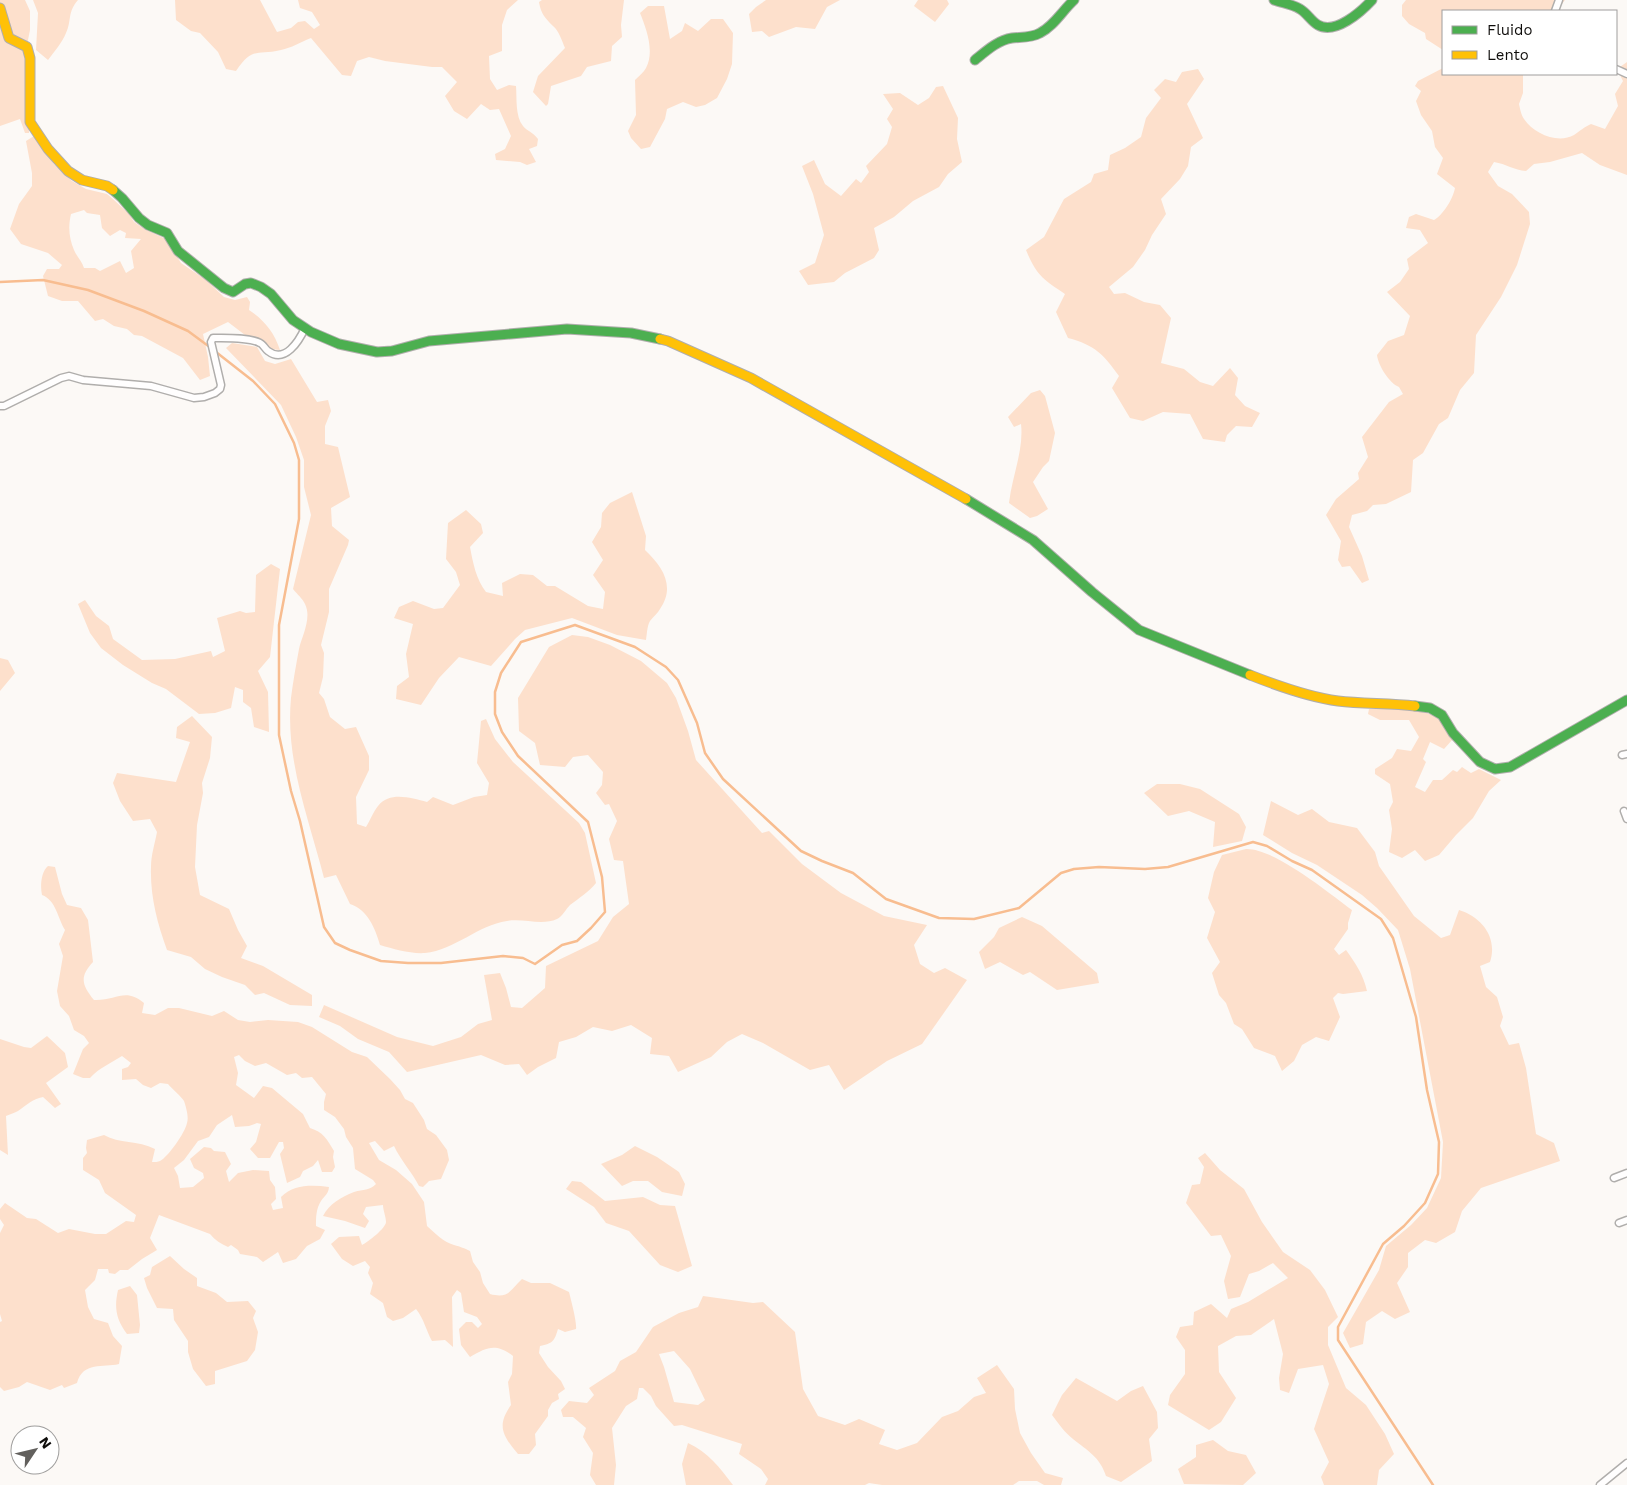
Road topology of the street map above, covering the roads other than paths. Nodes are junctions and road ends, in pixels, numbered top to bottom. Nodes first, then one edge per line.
1 (1074, 0) edge
2 (1274, 0) edge
3 (1372, 0) edge
4 (0, 8) edge
5 (975, 60) dead end
6 (305, 328) junction
7 (0, 406) edge
8 (1627, 700) edge
9 (1624, 811) dead end
10 (1627, 819) edge
11 (1627, 1173) edge
12 (1614, 1178) dead end
13 (1627, 1220) edge
14 (1619, 1223) dead end
15 (1627, 1463) edge
16 (1600, 1485) edge

1 - 5 street
2 - 3 street
4 - 6 street
6 - 7 street
6 - 8 street
9 - 10 street
11 - 12 street
13 - 14 street
15 - 16 street

